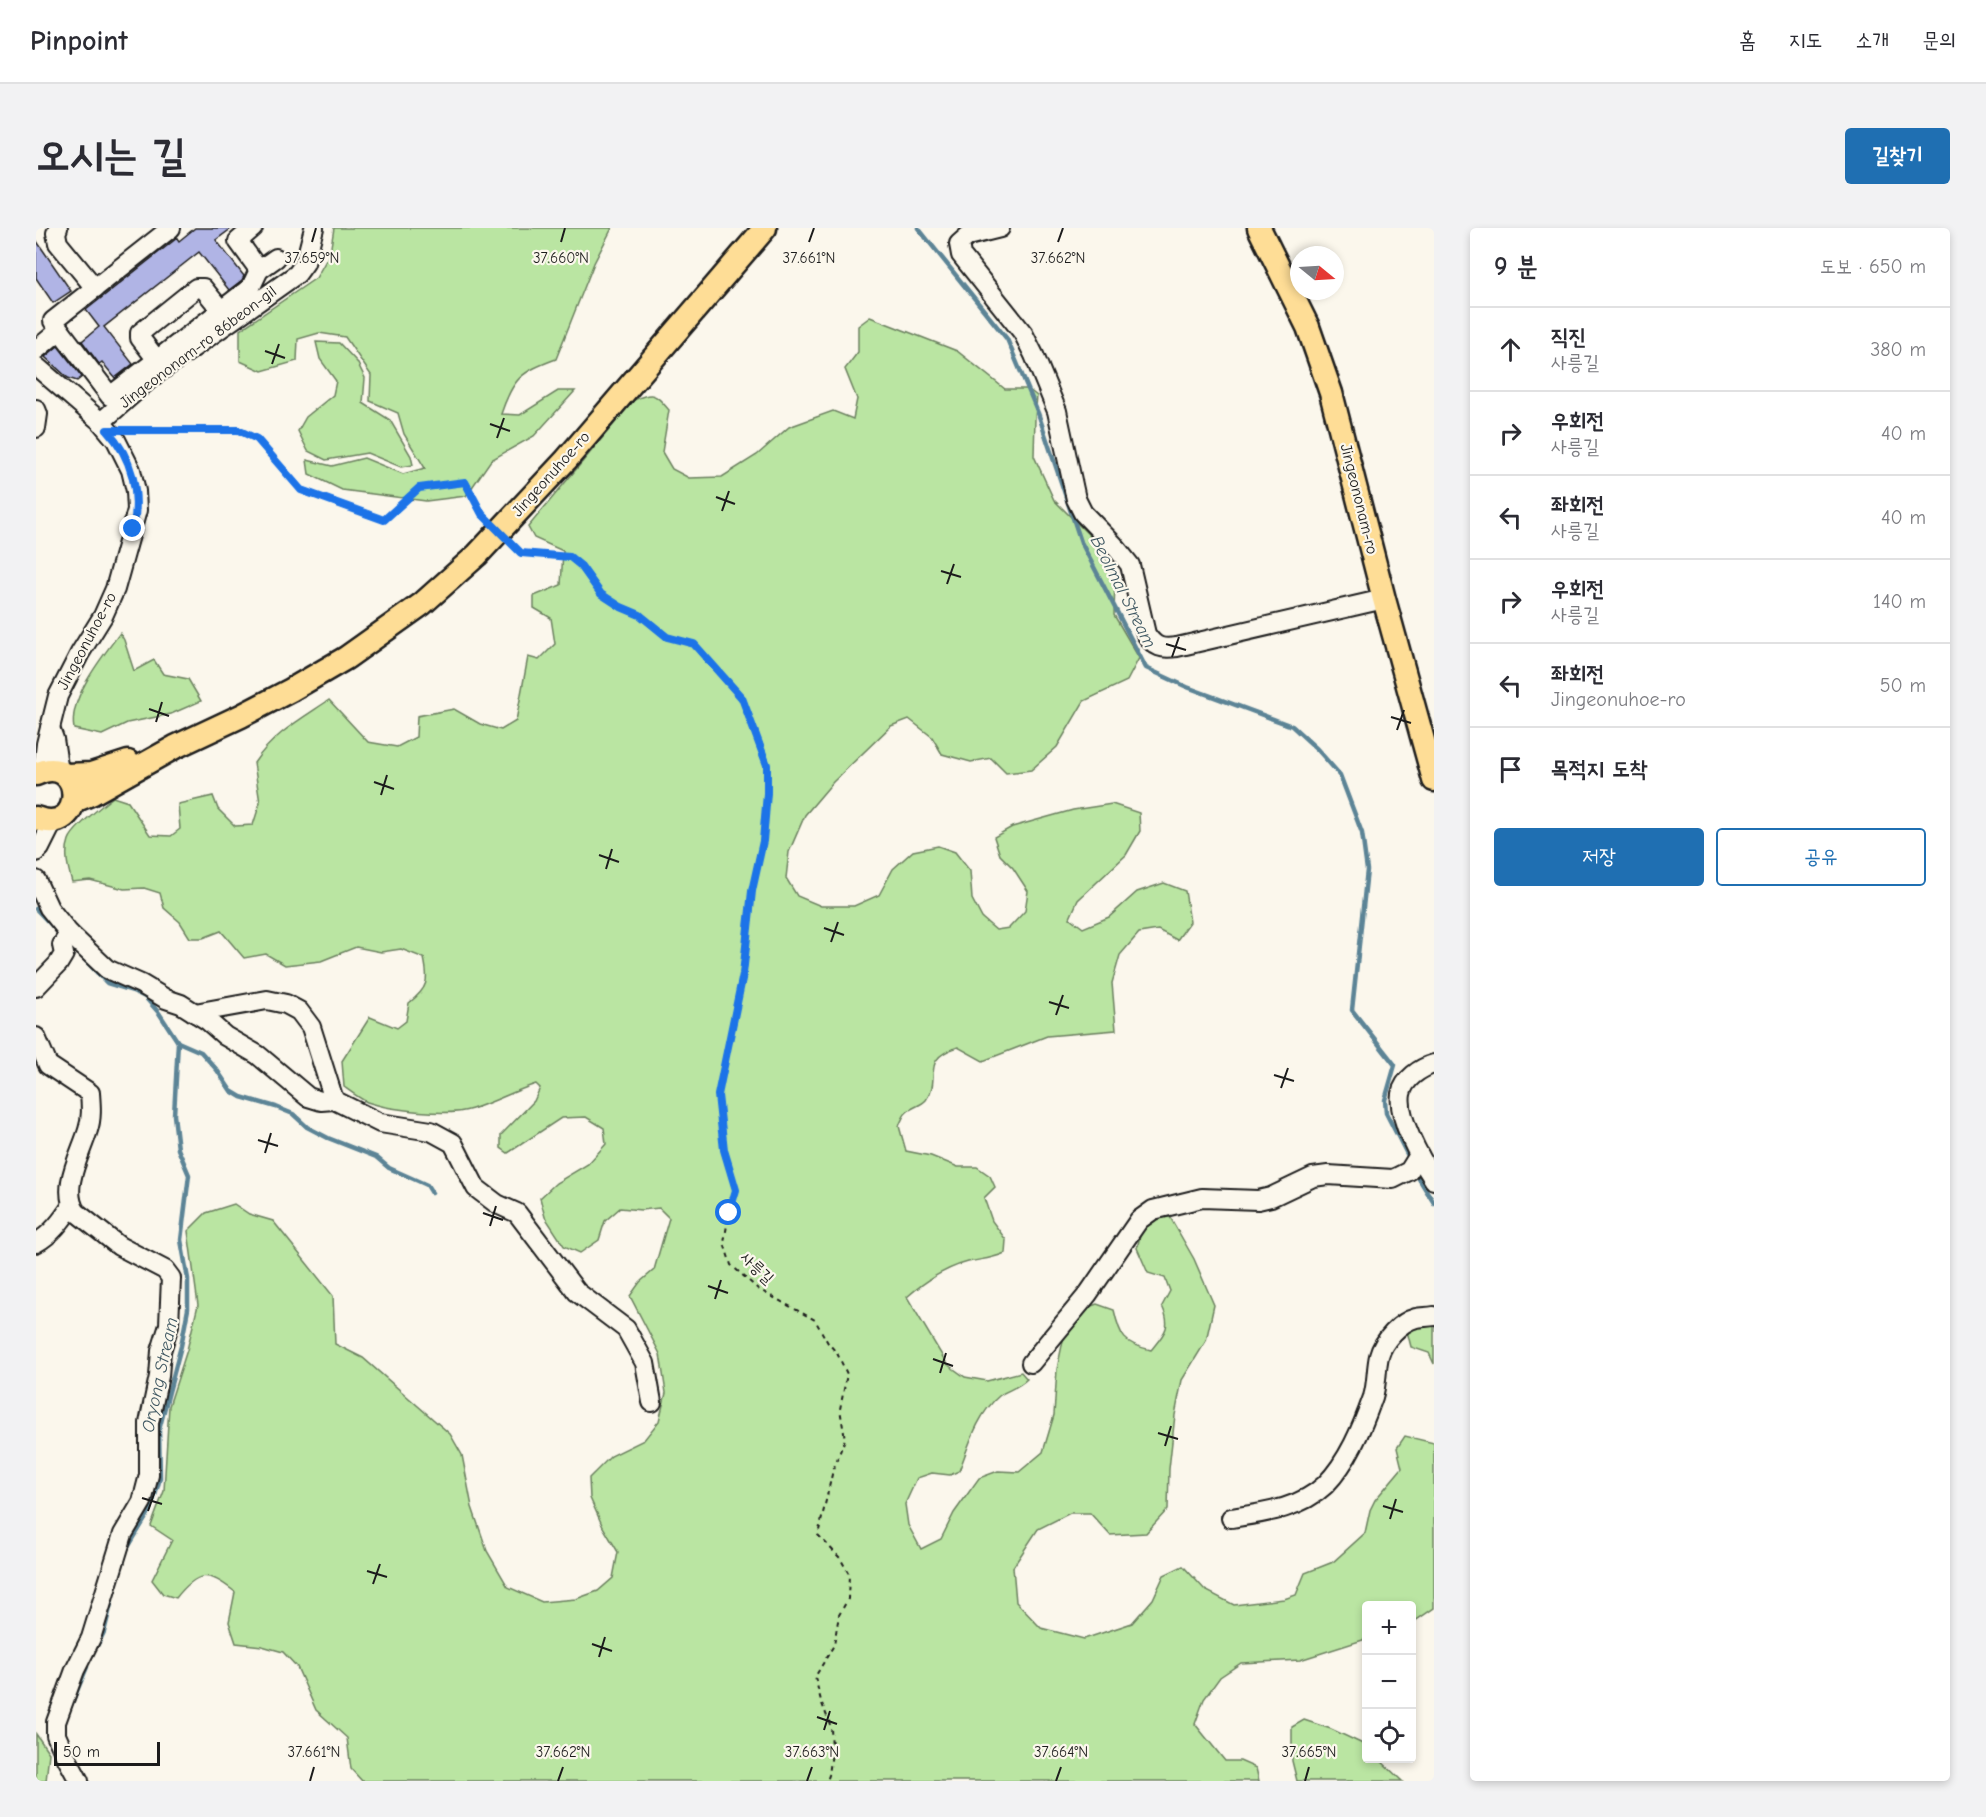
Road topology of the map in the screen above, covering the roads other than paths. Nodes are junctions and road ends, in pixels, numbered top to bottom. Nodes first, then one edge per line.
1 (58, 228) edge
2 (171, 228) edge
3 (253, 228) edge
4 (314, 228) edge
5 (765, 228) edge
6 (1000, 228) edge
7 (1259, 228) edge
8 (276, 258) dead end
9 (259, 270) junction
10 (95, 288) junction
11 (221, 310) junction
12 (53, 320) junction
13 (36, 350) edge
14 (157, 360) junction
15 (36, 366) edge
16 (36, 409) edge
17 (104, 426) junction
18 (36, 428) edge
19 (1384, 599) junction
20 (175, 747) junction
21 (53, 770) edge
22 (1434, 780) edge
23 (74, 801) junction
24 (45, 819) edge
25 (36, 852) edge
26 (36, 880) edge
27 (66, 938) junction
28 (36, 987) edge
29 (195, 1013) junction
30 (36, 1037) edge
31 (1434, 1064) edge
32 (334, 1100) junction
33 (1419, 1155) junction
34 (1434, 1180) edge
35 (72, 1205) junction
36 (36, 1243) edge
37 (1434, 1316) edge
38 (1031, 1363) dead end
39 (652, 1402) dead end
40 (1231, 1518) dead end
41 (79, 1781) edge

1 - 10 street
2 - 10 street
3 - 9 street
4 - 17 street, Jingeononam-ro 86beon-gil
5 - 20 main road, Jingeonuhoe-ro
6 - 19 street
7 - 19 main road, Jingeononam-ro
8 - 9 street
9 - 11 street
10 - 12 street
11 - 14 street
11 - 14 street
12 - 13 street
12 - 14 street
15 - 17 street
16 - 18 street
17 - 21 street, Jingeonuhoe-ro
19 - 22 main road, Jingeononam-ro
20 - 21 main road, Jingeonuhoe-ro
20 - 23 main road, Jingeonuhoe-ro
21 - 23 main road, Jingeonuhoe-ro
23 - 24 main road, Jingeonuhoe-ro
24 - 25 street
26 - 27 street
27 - 28 street
27 - 29 street
29 - 32 street
29 - 32 street
30 - 35 street
31 - 33 street
32 - 39 street
33 - 34 street
33 - 38 street
35 - 36 street
35 - 41 street
37 - 40 street

